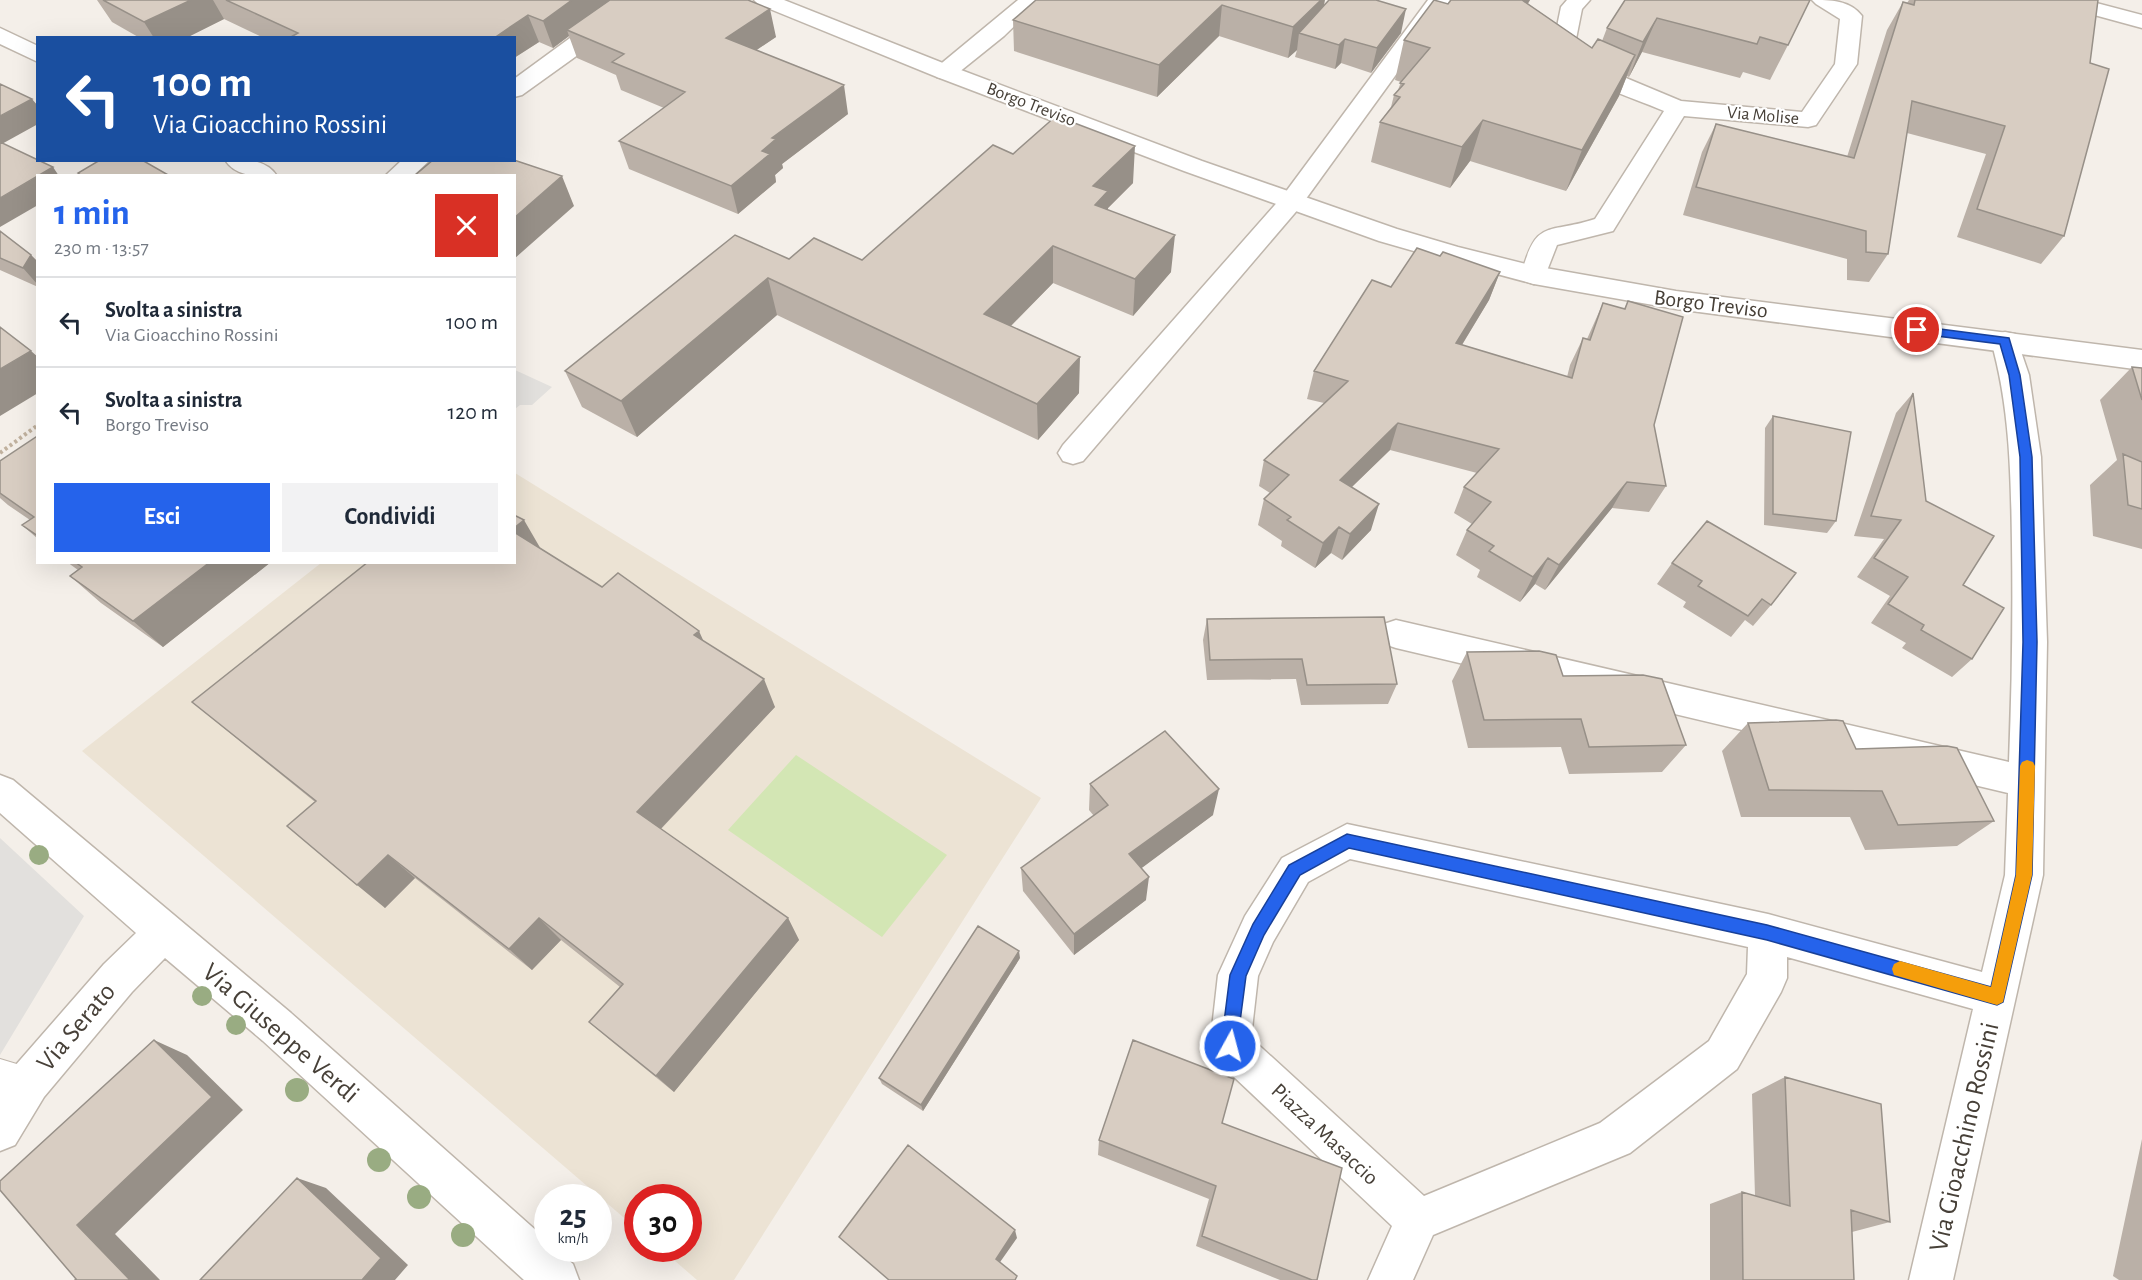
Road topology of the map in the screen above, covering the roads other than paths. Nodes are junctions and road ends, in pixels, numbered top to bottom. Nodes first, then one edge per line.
1 (636, 0) edge
2 (648, 0) edge
3 (1030, 0) edge
4 (1439, 0) edge
5 (1579, 0) edge
6 (1823, 0) edge
7 (2061, 0) edge
8 (765, 1) edge
9 (613, 19) junction
10 (2142, 22) edge
11 (0, 35) edge
12 (36, 54) edge
13 (945, 72) junction
14 (516, 89) edge
15 (1677, 108) junction
16 (240, 162) edge
17 (415, 162) edge
18 (262, 174) edge
19 (400, 174) edge
20 (1291, 202) junction
21 (1534, 275) junction
22 (2005, 340) junction
23 (2142, 360) edge
24 (1073, 453) dead end
25 (1396, 634) dead end
26 (2027, 782) junction
27 (0, 790) edge
28 (164, 932) junction
29 (1767, 933) junction
30 (1997, 996) junction
31 (15, 1078) edge
32 (0, 1130) edge
33 (1418, 1220) junction
34 (557, 1280) edge
35 (1389, 1280) edge
36 (1931, 1280) edge

1 - 9 street
2 - 9 street
3 - 13 street
4 - 20 street
5 - 15 street, Via Molise
6 - 15 street, Via Molise
7 - 10 street
8 - 13 street, Borgo Treviso
9 - 14 street
11 - 12 street
13 - 20 street, Borgo Treviso
15 - 21 street
16 - 18 street
17 - 19 street
20 - 21 street, Borgo Treviso
20 - 24 street
21 - 22 street, Borgo Treviso
22 - 23 street, Borgo Treviso
22 - 26 street, Via Gioacchino Rossini
25 - 26 street
26 - 30 street, Via Gioacchino Rossini
27 - 28 street, Via Giuseppe Verdi
28 - 31 street, Via Serato
28 - 34 street, Via Giuseppe Verdi
29 - 30 street, Piazza Masaccio
29 - 33 street
29 - 33 street, Piazza Masaccio
30 - 36 street, Via Gioacchino Rossini
31 - 32 street, Via Serato
33 - 35 street

